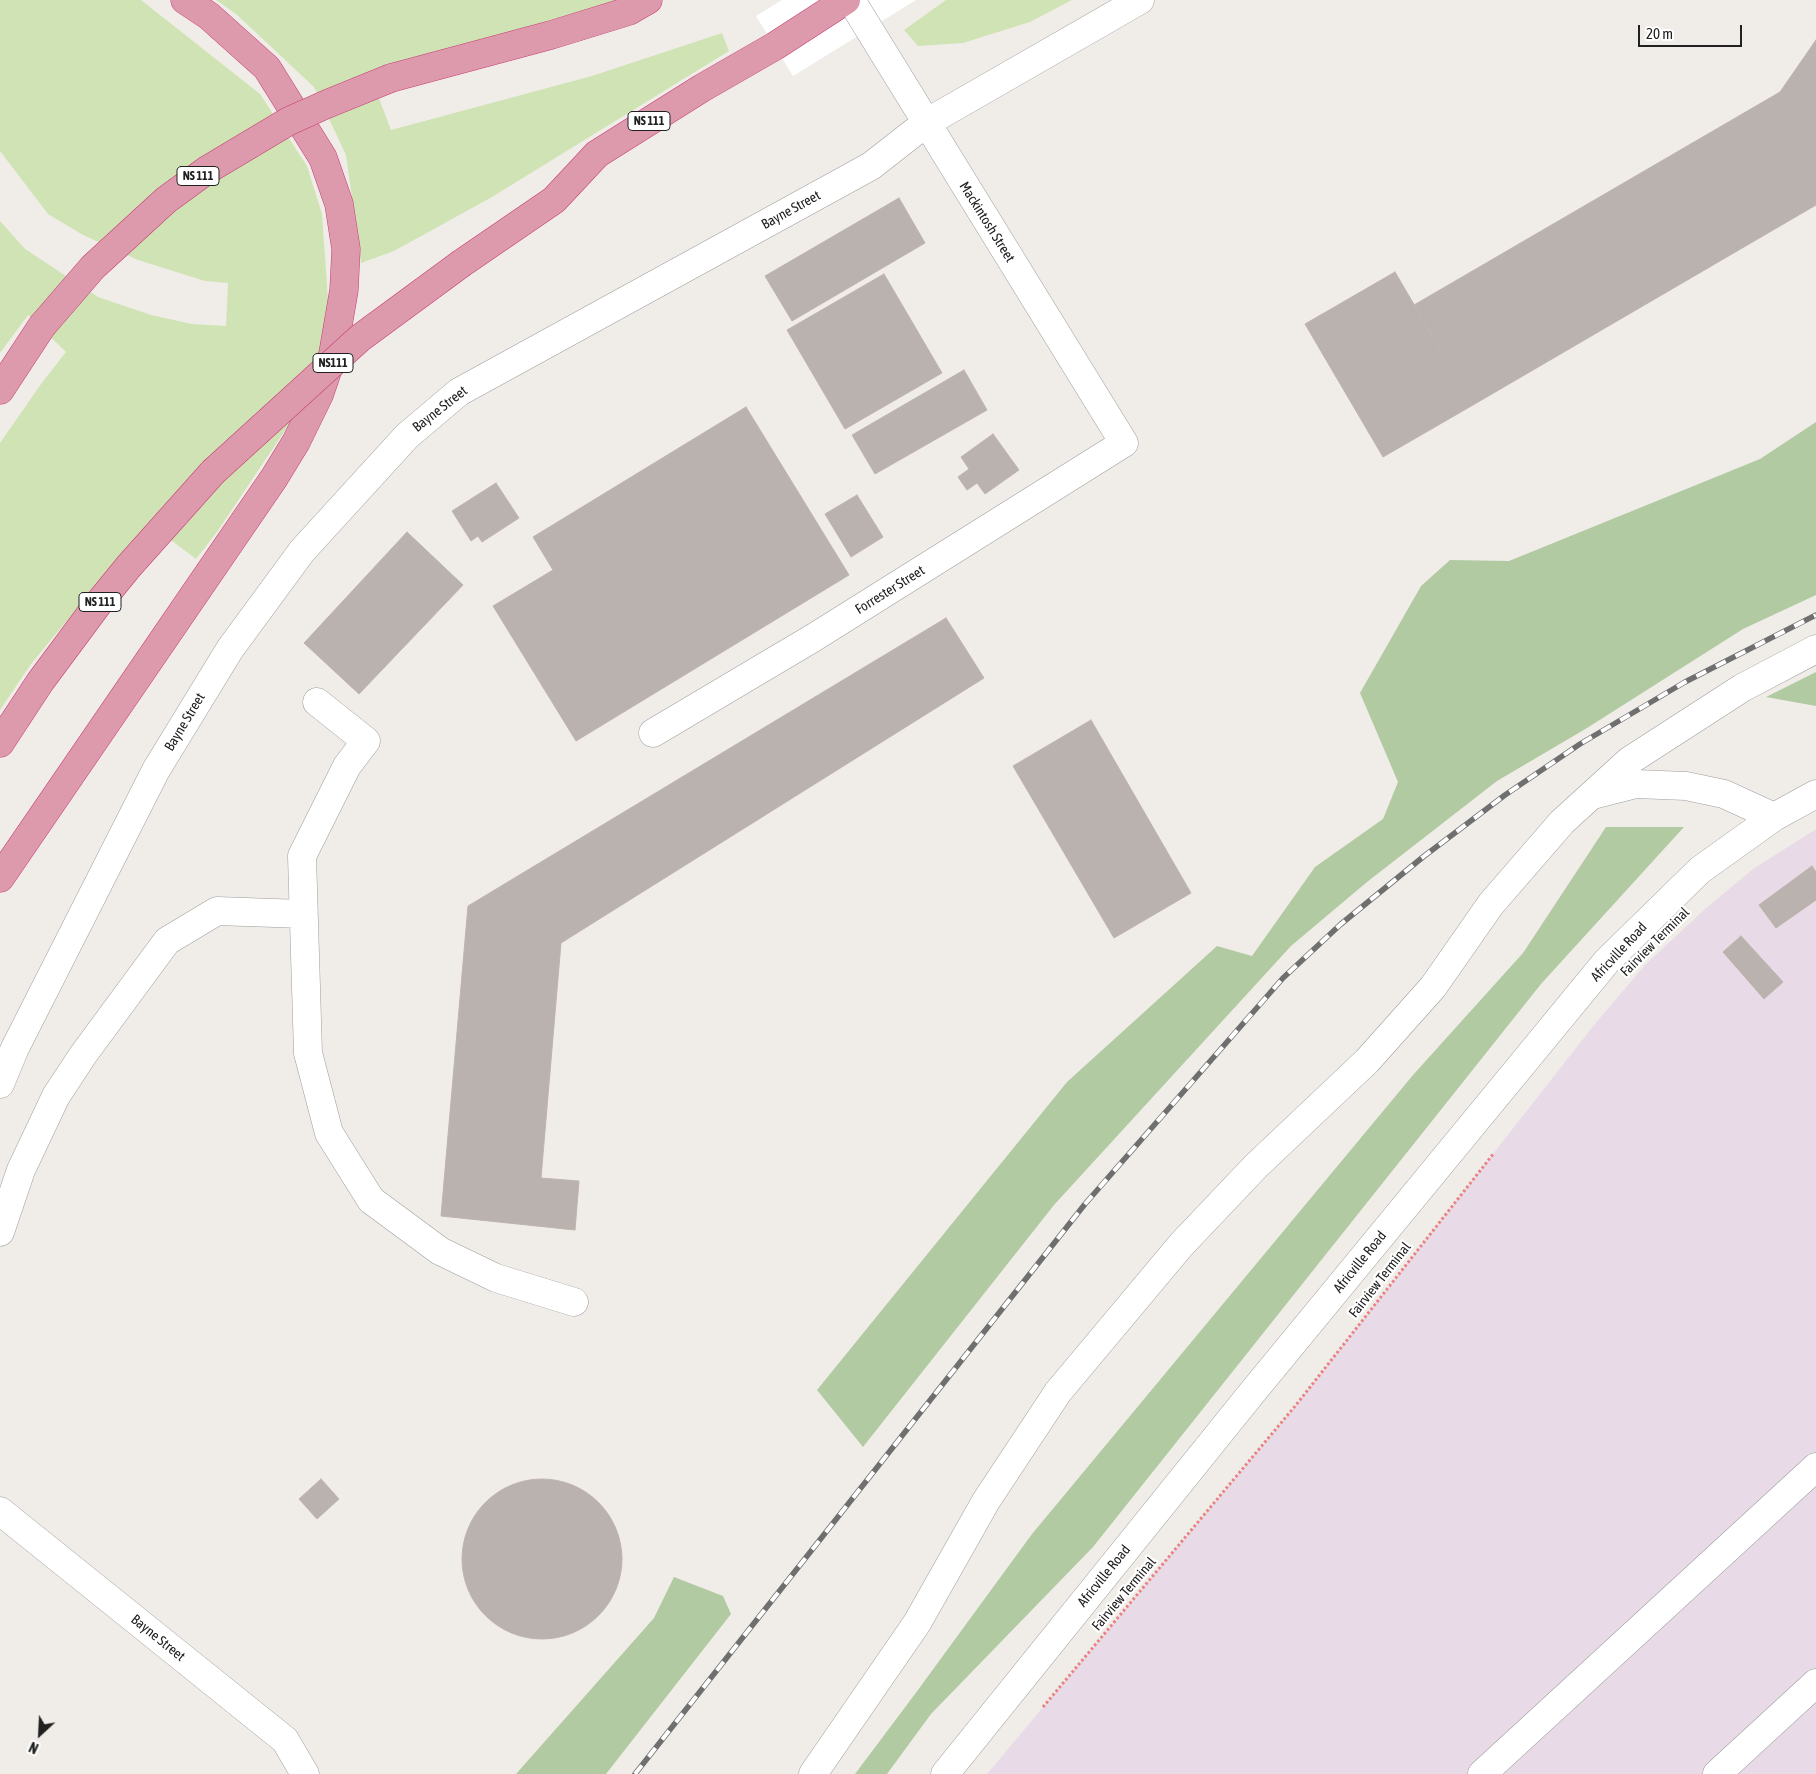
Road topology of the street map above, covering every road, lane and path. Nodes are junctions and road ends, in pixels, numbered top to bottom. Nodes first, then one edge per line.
1 (185, 0) edge
2 (648, 0) edge
3 (846, 0) edge
4 (851, 0) edge
5 (1140, 0) edge
6 (926, 122) junction
7 (462, 263) joint
8 (0, 390) edge
9 (1124, 443) joint
10 (213, 472) joint
11 (1816, 649) edge
12 (317, 702) dead end
13 (653, 733) dead end
14 (0, 742) edge
15 (1816, 794) edge
16 (1590, 796) junction
17 (1774, 817) junction
18 (0, 878) edge
19 (303, 914) junction
20 (0, 1084) edge
21 (1496, 1149) dead end
22 (0, 1232) edge
23 (574, 1302) dead end
24 (1816, 1467) edge
25 (0, 1511) edge
26 (1816, 1683) edge
27 (1038, 1714) dead end
28 (305, 1774) edge
29 (812, 1774) edge
30 (944, 1774) edge
31 (1482, 1774) edge
32 (1717, 1774) edge

1 - 18 highway
2 - 8 highway, NS 111, bridge
3 - 7 highway, NS 111
4 - 6 street, Mackintosh Street
5 - 6 street, Bayne Street
6 - 9 street, Mackintosh Street
6 - 20 street, Bayne Street
7 - 10 highway, NS111, bridge
9 - 13 street, Forrester Street
10 - 14 highway, NS 111
11 - 16 street
12 - 19 street
15 - 17 street, Africville Road
16 - 17 street
16 - 29 street
17 - 30 street, Africville Road
19 - 22 street
19 - 23 street
21 - 27 path, Fairview Terminal
24 - 31 street
25 - 28 street, Bayne Street
26 - 32 street

